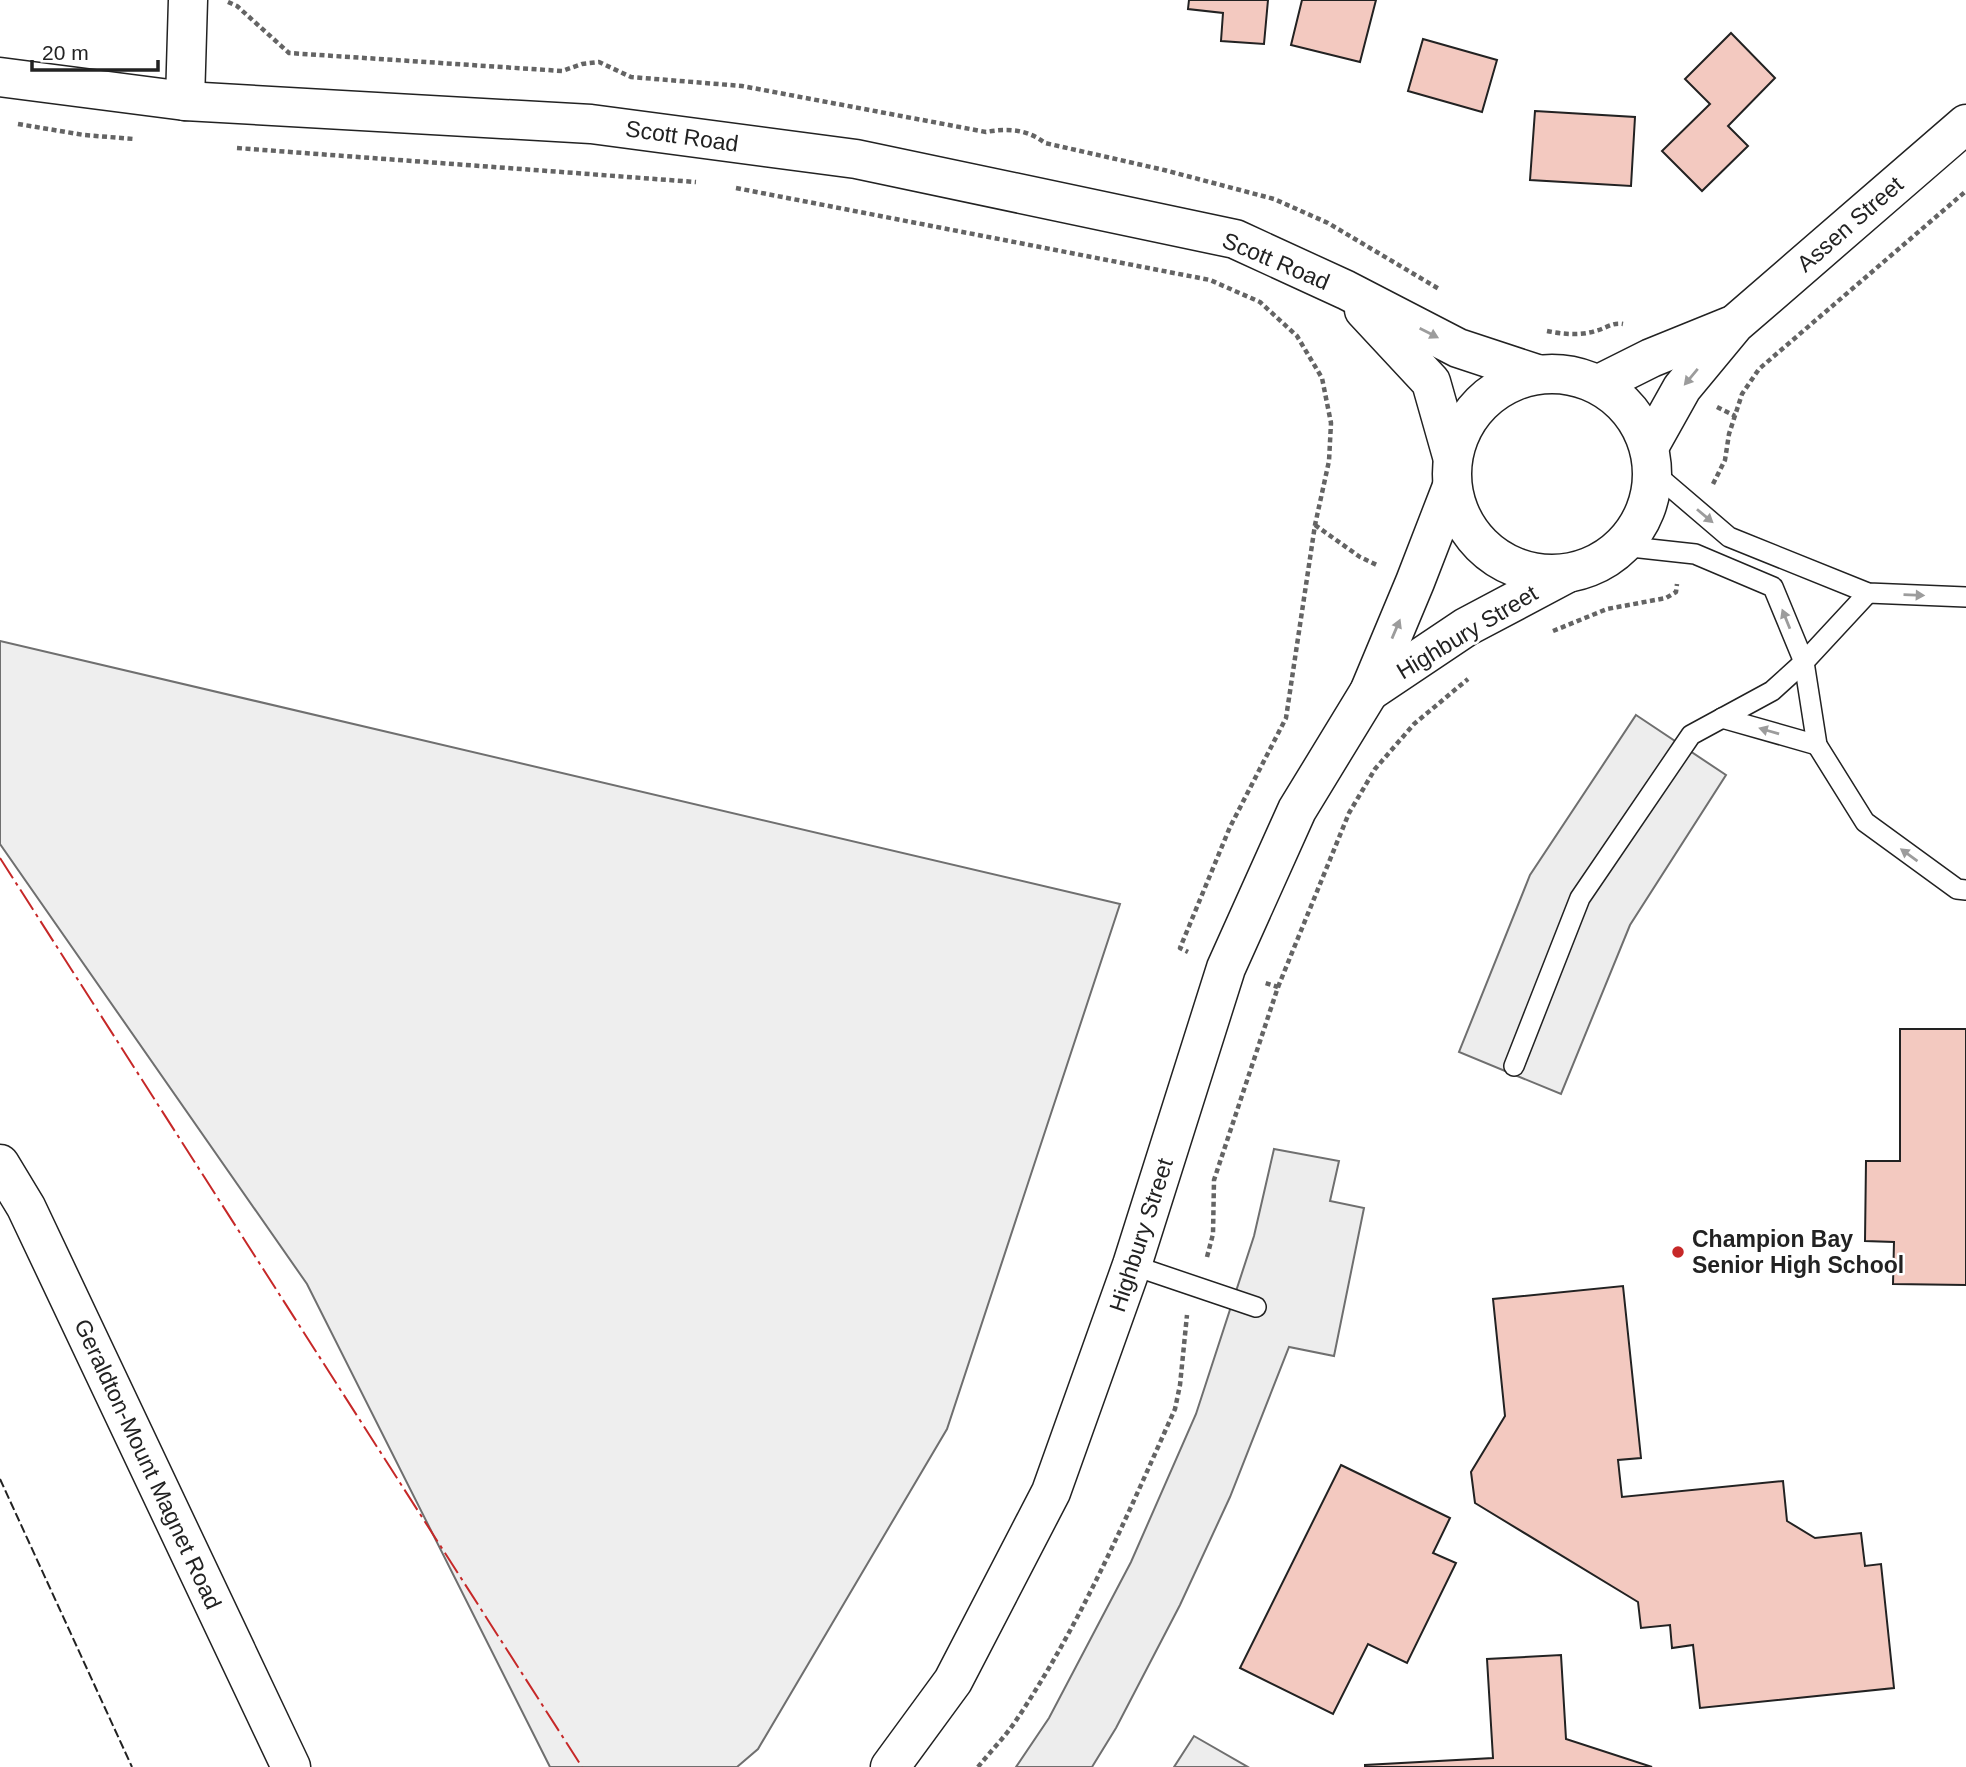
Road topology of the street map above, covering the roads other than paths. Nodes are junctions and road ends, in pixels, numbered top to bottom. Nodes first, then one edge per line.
1 (188, 0) edge
2 (0, 77) edge
3 (185, 101) junction
4 (1966, 124) edge
5 (1346, 290) junction
6 (1735, 324) junction
7 (1537, 374) junction
8 (1598, 384) junction
9 (1651, 460) junction
10 (1452, 472) junction
11 (1622, 546) junction
12 (1566, 574) junction
13 (1868, 593) junction
14 (1966, 597) edge
15 (1804, 662) junction
16 (1369, 692) junction
17 (1722, 718) junction
18 (1817, 745) junction
19 (1966, 890) edge
20 (1514, 1066) dead end
21 (0, 1164) edge
22 (1132, 1265) junction
23 (1256, 1307) dead end
24 (291, 1767) edge
25 (890, 1767) edge

1 - 3 main road
2 - 3 main road, Scott Road
3 - 5 main road, Scott Road
4 - 6 main road, Assen Street
5 -> 7 main road, Scott Road
5 - 10 main road, Scott Road
6 - 8 main road, Assen Street
6 -> 9 main road, Assen Street
7 - 8 main road
7 - 10 main road
8 - 9 main road
9 - 11 main road
9 -> 13 lane
10 - 12 main road
16 -> 10 main road, Highbury Street
11 - 12 main road
15 -> 11 lane
12 - 16 main road, Highbury Street
13 -> 14 lane
13 - 15 lane
15 - 17 lane
15 - 18 lane
16 - 22 main road, Highbury Street
18 -> 17 lane
17 - 20 lane
19 -> 18 lane
21 - 24 main road, Geraldton-Mount Magnet Road
22 - 23 lane
22 - 25 main road, Highbury Street

